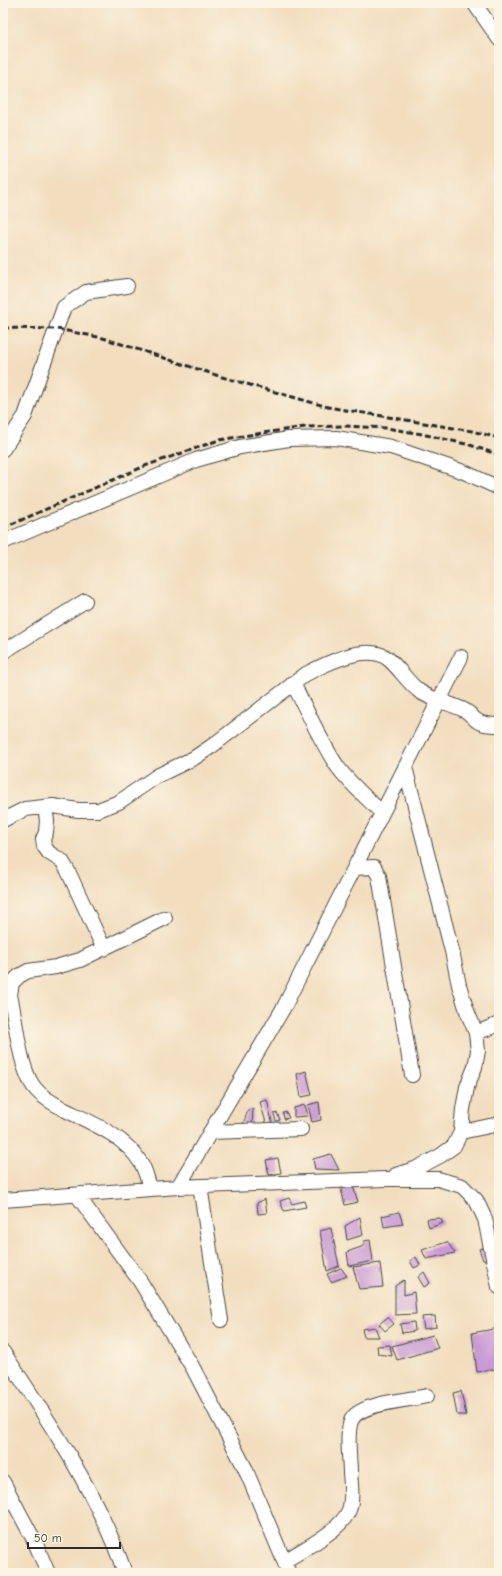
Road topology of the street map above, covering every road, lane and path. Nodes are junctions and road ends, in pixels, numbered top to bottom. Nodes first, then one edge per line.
1 (474, 3) edge
2 (499, 39) edge
3 (127, 286) dead end
4 (3, 449) edge
5 (499, 488) edge
6 (3, 542) edge
7 (85, 601) dead end
8 (3, 652) edge
9 (461, 657) dead end
10 (293, 683) junction
11 (440, 700) junction
12 (499, 725) edge
13 (405, 767) junction
14 (44, 807) junction
15 (382, 813) junction
16 (3, 820) edge
17 (355, 868) junction
18 (165, 918) dead end
19 (104, 949) junction
20 (7, 990) edge
21 (499, 1024) edge
22 (476, 1033) junction
23 (412, 1075) dead end
24 (499, 1124) edge
25 (301, 1129) dead end
26 (210, 1132) junction
27 (461, 1132) junction
28 (386, 1179) junction
29 (200, 1186) junction
30 (178, 1187) junction
31 (150, 1189) junction
32 (77, 1194) junction
33 (3, 1200) edge
34 (499, 1287) edge
35 (221, 1320) dead end
36 (3, 1352) edge
37 (427, 1396) dead end
38 (3, 1482) edge
39 (287, 1567) edge
40 (48, 1573) edge
41 (125, 1573) edge

1 - 2 street
3 - 4 street
5 - 6 street
7 - 8 street
9 - 11 street
10 - 11 street
10 - 14 street
10 - 15 street
11 - 12 street
11 - 13 street
13 - 15 street
13 - 22 street
14 - 16 street
14 - 19 street
15 - 17 street
17 - 23 street
17 - 26 street
18 - 19 street
19 - 20 street
20 - 31 street
21 - 22 street
22 - 27 street
24 - 27 street
25 - 26 street
26 - 30 street
27 - 28 street
28 - 29 street
28 - 34 street
29 - 30 street
29 - 35 street
30 - 31 street
31 - 32 street
32 - 33 street
32 - 39 street
36 - 41 street
37 - 39 street
38 - 40 street

